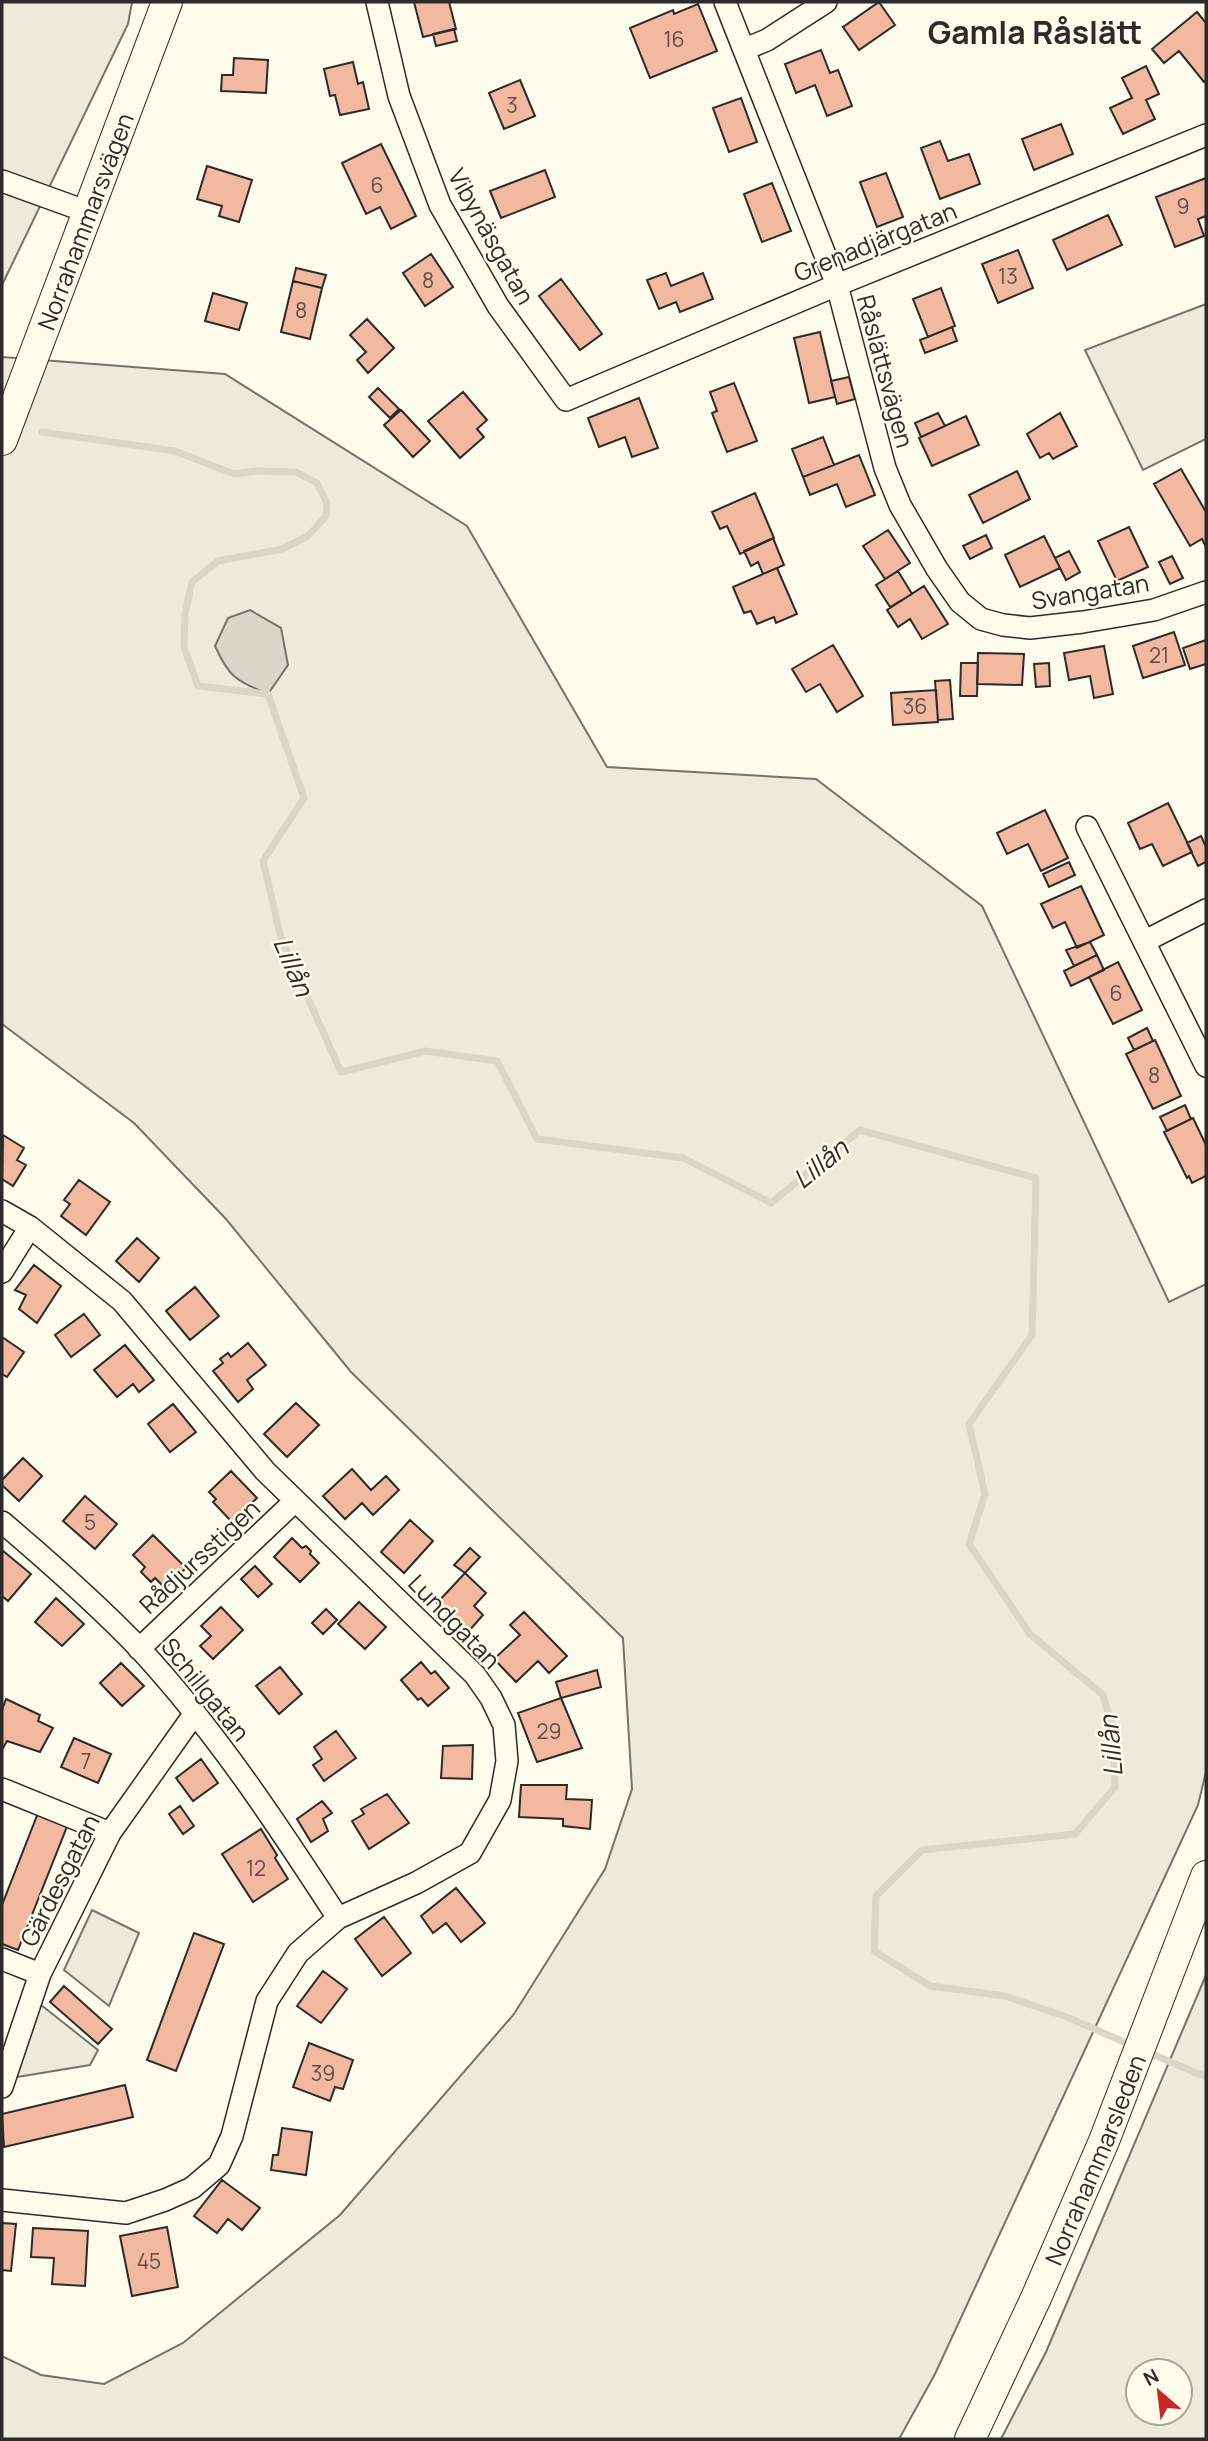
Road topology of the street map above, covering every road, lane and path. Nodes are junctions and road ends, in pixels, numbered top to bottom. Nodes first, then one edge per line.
1 (167, 2) edge
2 (377, 2) edge
3 (726, 2) edge
4 (826, 2) edge
5 (745, 49) junction
6 (1206, 135) edge
7 (2, 181) edge
8 (88, 212) junction
9 (837, 285) junction
10 (566, 400) joint
11 (2, 440) edge
12 (1206, 592) edge
13 (981, 619) joint
14 (1087, 827) dead end
15 (1206, 910) edge
16 (1145, 941) junction
17 (1206, 1066) edge
18 (2, 1211) edge
19 (30, 1227) junction
20 (2, 1272) edge
21 (296, 1501) junction
22 (2, 1522) edge
23 (139, 1649) junction
24 (195, 1713) junction
25 (2, 1789) edge
26 (110, 1833) junction
27 (1206, 1875) edge
28 (338, 1918) junction
29 (2, 1959) edge
30 (40, 1974) junction
31 (2, 2087) edge
32 (2, 2200) edge
33 (970, 2439) edge

1 - 8 street, Norrahammarsvägen
2 - 10 street, Vibynäsgatan
3 - 5 street, Råslättsvägen
4 - 5 street
5 - 9 street, Råslättsvägen
6 - 9 street, Grenadjärgatan
7 - 8 street
8 - 11 street, Norrahammarsvägen
9 - 10 street, Grenadjärgatan
9 - 13 street, Råslättsvägen
12 - 13 street, Svangatan
14 - 16 street
15 - 16 street
16 - 17 street
18 - 19 street, Lundgatan
19 - 20 street
19 - 21 street, Lundgatan
21 - 23 street, Rådjursstigen
21 - 28 street, Lundgatan
22 - 23 street, Schillgatan
23 - 24 street, Schillgatan
24 - 26 street, Gärdesgatan
24 - 28 street, Schillgatan
25 - 26 street
26 - 30 street, Gärdesgatan
27 - 33 street, Norrahammarsleden
28 - 32 street, Lundgatan
29 - 30 street
30 - 31 street, Gärdesgatan

